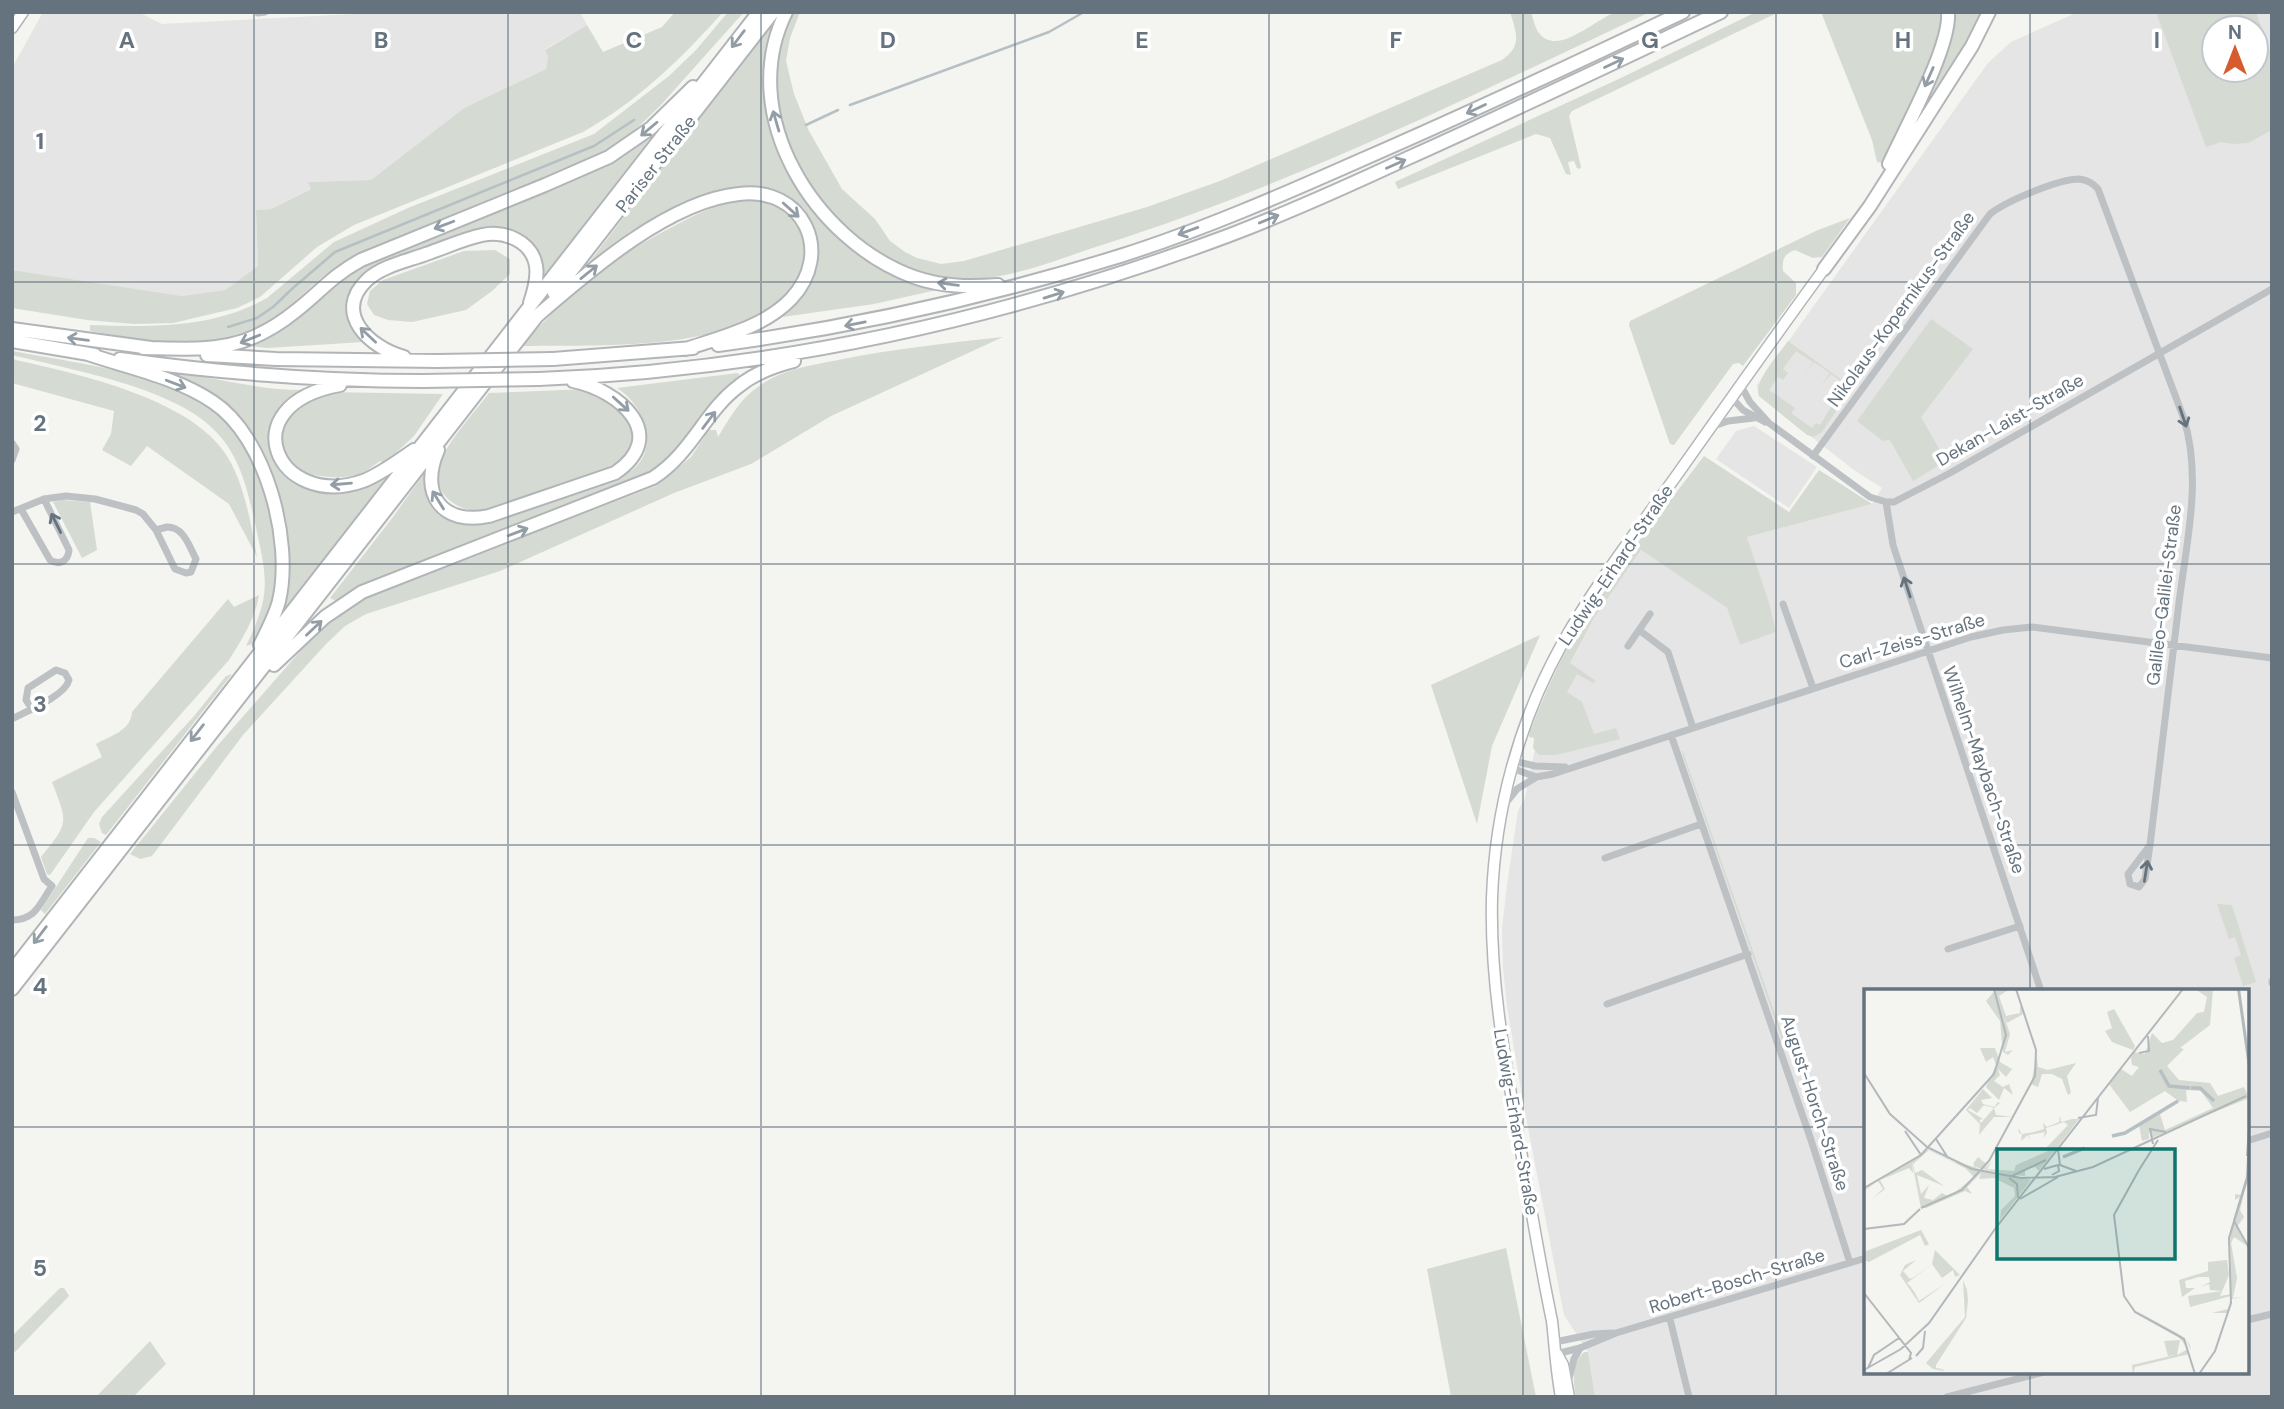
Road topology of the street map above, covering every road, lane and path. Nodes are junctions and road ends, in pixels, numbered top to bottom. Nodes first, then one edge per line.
1 (22, 12) edge
2 (265, 12) edge
3 (758, 12) edge
4 (773, 12) edge
5 (786, 12) edge
6 (1683, 12) edge
7 (1721, 12) edge
8 (1948, 12) edge
9 (1989, 12) edge
10 (258, 13) edge
11 (13, 24) edge
12 (717, 66) junction
13 (1870, 206) junction
14 (1824, 269) joint
15 (1040, 279) junction
16 (2272, 289) edge
17 (532, 314) junction
18 (12, 328) edge
19 (869, 340) junction
20 (12, 341) edge
21 (143, 348) junction
22 (687, 349) junction
23 (2160, 352) junction
24 (88, 354) junction
25 (433, 361) junction
26 (559, 379) junction
27 (363, 381) junction
28 (1741, 386) junction
29 (1732, 398) junction
30 (1755, 418) junction
31 (1769, 423) junction
32 (1711, 428) junction
33 (444, 435) junction
34 (12, 443) edge
35 (423, 444) junction
36 (1813, 456) junction
37 (12, 460) edge
38 (44, 499) junction
39 (1886, 502) junction
40 (21, 509) junction
41 (12, 513) edge
42 (156, 530) junction
43 (1783, 604) dead end
44 (1650, 614) dead end
45 (1639, 630) junction
46 (2174, 645) junction
47 (1628, 646) dead end
48 (1927, 652) junction
49 (2272, 658) edge
50 (242, 685) junction
51 (1813, 688) junction
52 (32, 709) junction
53 (12, 719) edge
54 (1693, 728) junction
55 (1671, 735) junction
56 (1513, 764) junction
57 (1576, 765) junction
58 (1536, 777) junction
59 (12, 793) edge
60 (1503, 807) junction
61 (1701, 824) junction
62 (2150, 845) junction
63 (1605, 858) dead end
64 (12, 920) edge
65 (2020, 926) junction
66 (1948, 949) dead end
67 (1748, 954) junction
68 (12, 971) edge
69 (12, 989) edge
70 (2040, 989) edge
71 (1607, 1003) dead end
72 (2272, 1133) edge
73 (2249, 1140) edge
74 (1864, 1259) edge
75 (1850, 1263) junction
76 (2272, 1314) edge
77 (1670, 1319) junction
78 (2249, 1320) edge
79 (1616, 1333) junction
80 (1555, 1342) junction
81 (1580, 1348) junction
82 (1556, 1354) junction
83 (2036, 1374) edge
84 (1568, 1391) edge
85 (1561, 1397) edge
86 (1689, 1397) edge
87 (1947, 1397) edge

1 - 11 main road
2 - 10 street
3 -> 12 highway
4 - 17 highway, Pariser Straße
15 -> 5 highway
6 -> 15 highway
19 -> 7 highway
8 -> 13 highway
9 - 13 highway
12 - 17 highway
12 -> 21 highway
13 - 14 highway
14 - 28 main road, Ludwig-Erhard-Straße
15 -> 22 highway
16 - 23 street, Dekan-Laist-Straße
17 -> 22 highway
25 -> 17 highway
17 - 33 highway
17 - 35 highway
21 -> 18 highway
19 - 26 highway
50 -> 19 highway
20 - 24 highway
21 - 25 highway
22 - 25 highway, bridge
23 - 36 street, Nikolaus-Kopernikus-Straße
23 - 39 street, Dekan-Laist-Straße
23 -> 46 street, Galileo-Galilei-Straße
24 - 27 highway
24 -> 50 highway
26 - 27 highway, bridge
26 -> 33 highway
35 -> 27 highway
28 - 29 main road, Ludwig-Erhard-Straße
28 - 31 street
29 - 30 street
29 - 32 main road, Ludwig-Erhard-Straße
30 - 31 street
30 - 32 street
31 - 36 street
32 - 56 main road, Ludwig-Erhard-Straße
33 - 50 highway
34 - 37 street
35 - 50 highway
36 - 39 street
38 - 40 street
40 -> 38 street
38 - 42 street
48 -> 39 street, Wilhelm-Maybach-Straße
40 - 41 street
42 - 42 street
43 - 51 street
44 - 45 street
45 - 47 street
45 - 54 street
46 - 48 street, Carl-Zeiss-Straße
46 - 49 street, Carl-Zeiss-Straße
46 - 62 street, Galileo-Galilei-Straße
48 - 51 street, Carl-Zeiss-Straße
48 - 65 street, Wilhelm-Maybach-Straße
50 -> 68 highway
50 - 69 highway
51 - 54 street, Carl-Zeiss-Straße
52 - 52 street
52 - 53 street
54 - 55 street, Carl-Zeiss-Straße
55 - 57 street, Carl-Zeiss-Straße
55 - 61 street, August-Horch-Straße
56 - 57 street, Carl-Zeiss-Straße
56 - 58 street
56 - 60 main road, Ludwig-Erhard-Straße
57 - 58 street, Carl-Zeiss-Straße
58 - 60 street, Carl-Zeiss-Straße
59 - 64 street
60 - 80 main road, Ludwig-Erhard-Straße
61 - 63 street
61 - 67 street, August-Horch-Straße
62 -> 62 street, Galileo-Galilei-Straße
65 - 66 street
65 - 70 street, Wilhelm-Maybach-Straße
67 - 71 street
67 - 75 street, August-Horch-Straße
72 - 73 street
74 - 75 street, Robert-Bosch-Straße
75 - 77 street, Robert-Bosch-Straße
76 - 78 street
77 - 79 street, Robert-Bosch-Straße
77 - 86 street
79 - 80 street, Robert-Bosch-Straße
79 - 81 street, Robert-Bosch-Straße
80 - 82 main road, Ludwig-Erhard-Straße
81 - 82 street, Robert-Bosch-Straße
81 - 84 street
82 - 84 main road, Ludwig-Erhard-Straße
82 - 85 main road, Ludwig-Erhard-Straße
83 - 87 street

